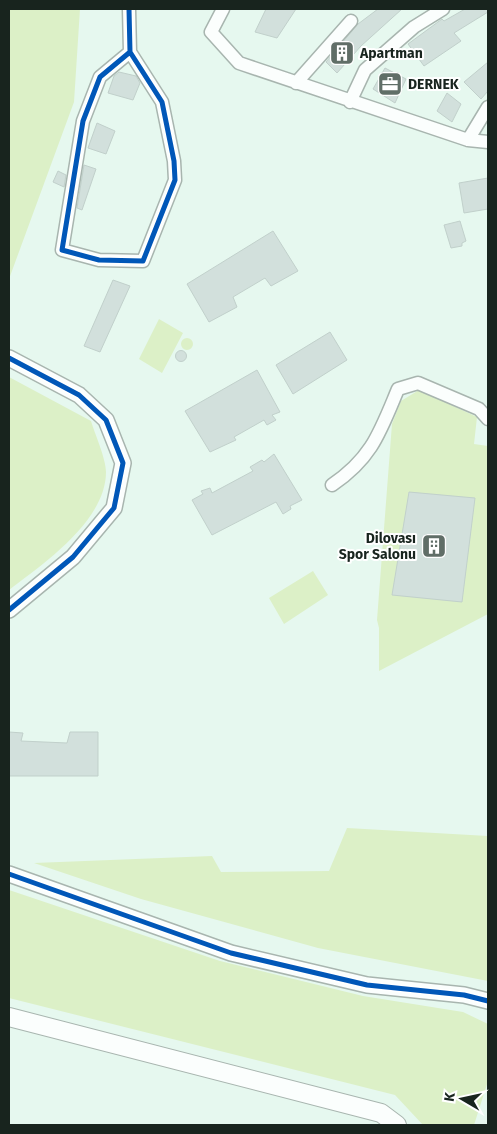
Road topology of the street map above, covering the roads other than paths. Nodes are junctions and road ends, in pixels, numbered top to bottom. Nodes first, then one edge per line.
1 (128, 9) edge
2 (223, 9) edge
3 (442, 9) edge
4 (351, 21) dead end
5 (130, 52) junction
6 (296, 83) junction
7 (350, 102) junction
8 (488, 107) edge
9 (468, 140) junction
10 (488, 142) edge
11 (9, 358) edge
12 (488, 419) edge
13 (332, 485) dead end
14 (9, 610) edge
15 (9, 874) edge
16 (488, 1001) edge
17 (9, 1017) edge
18 (397, 1125) edge

1 - 5 street
2 - 6 street
3 - 7 street
4 - 6 street
5 - 5 street
6 - 7 street
7 - 9 street
8 - 9 street
9 - 10 street
11 - 14 street
12 - 13 street
15 - 16 street
17 - 18 main road

